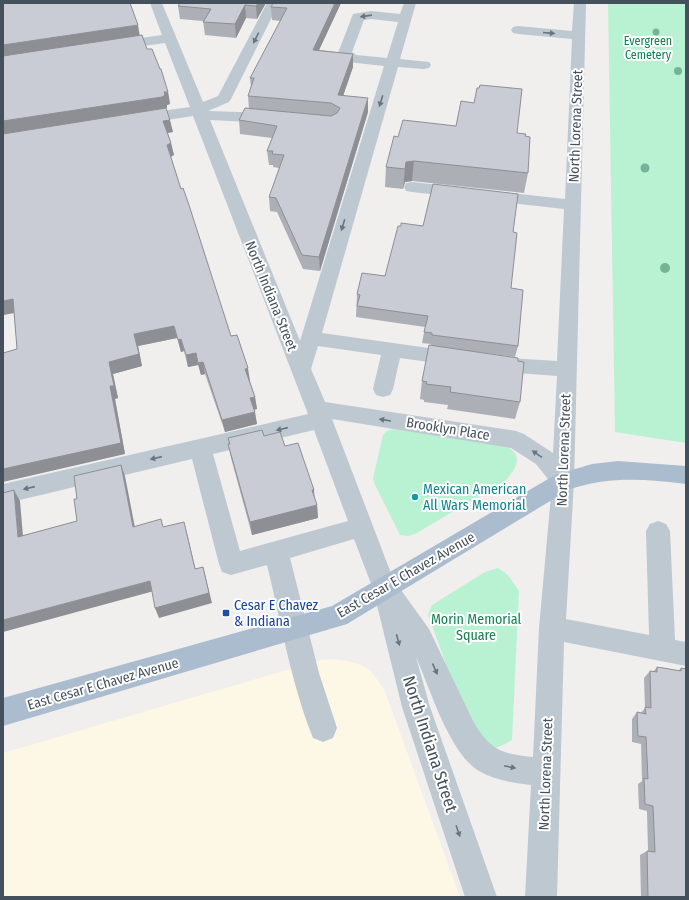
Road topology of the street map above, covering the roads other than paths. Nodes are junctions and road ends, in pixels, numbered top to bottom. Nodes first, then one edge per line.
1 (156, 3) edge
2 (273, 3) edge
3 (410, 3) edge
4 (580, 3) edge
5 (399, 18) junction
6 (518, 30) dead end
7 (386, 32) dead end
8 (579, 36) junction
9 (170, 38) junction
10 (381, 47) dead end
11 (102, 48) edge
12 (384, 63) junction
13 (424, 65) dead end
14 (198, 112) junction
15 (286, 119) edge
16 (127, 121) edge
17 (412, 187) dead end
18 (573, 205) junction
19 (310, 338) junction
20 (392, 350) junction
21 (567, 369) junction
22 (301, 370) junction
23 (383, 389) dead end
24 (319, 415) junction
25 (200, 448) junction
26 (686, 475) edge
27 (563, 482) junction
28 (3, 494) edge
29 (361, 527) junction
30 (658, 531) dead end
31 (276, 552) junction
32 (385, 589) junction
33 (296, 628) junction
34 (552, 628) junction
35 (674, 652) edge
36 (3, 712) edge
37 (323, 728) dead end
38 (546, 773) junction
39 (481, 897) edge
40 (541, 897) edge

1 - 9 street, North Indiana Street
2 -> 14 street
3 - 5 street
4 - 8 street, North Lorena Street
5 - 7 street
5 - 12 street
5 -> 12 street
6 -> 8 street
8 - 18 street, North Lorena Street
9 - 11 street
9 - 14 street, North Indiana Street
10 - 12 street
12 - 13 street
12 -> 19 street
14 - 15 street
14 - 16 street
14 - 22 street, North Indiana Street
17 - 18 street
18 - 21 street, North Lorena Street
19 - 20 street
19 - 22 street
20 - 21 street
20 - 23 street
21 - 27 street, North Lorena Street
22 - 24 street, North Indiana Street
24 -> 25 street
27 -> 24 street, Brooklyn Place
24 - 29 street, North Indiana Street
25 -> 28 street
25 - 31 street
26 - 27 main road, East Cesar E Chavez Avenue
27 - 32 main road, East Cesar E Chavez Avenue
27 - 34 street, North Lorena Street
29 - 31 street
29 - 32 street, North Indiana Street
30 - 35 street
31 - 33 street
32 - 33 main road, East Cesar E Chavez Avenue
32 -> 38 street, North Indiana Street
32 -> 39 street, North Indiana Street
33 - 36 main road, East Cesar E Chavez Avenue
33 - 37 street
34 - 35 street
34 - 38 street, North Lorena Street
38 - 40 street, North Lorena Street

